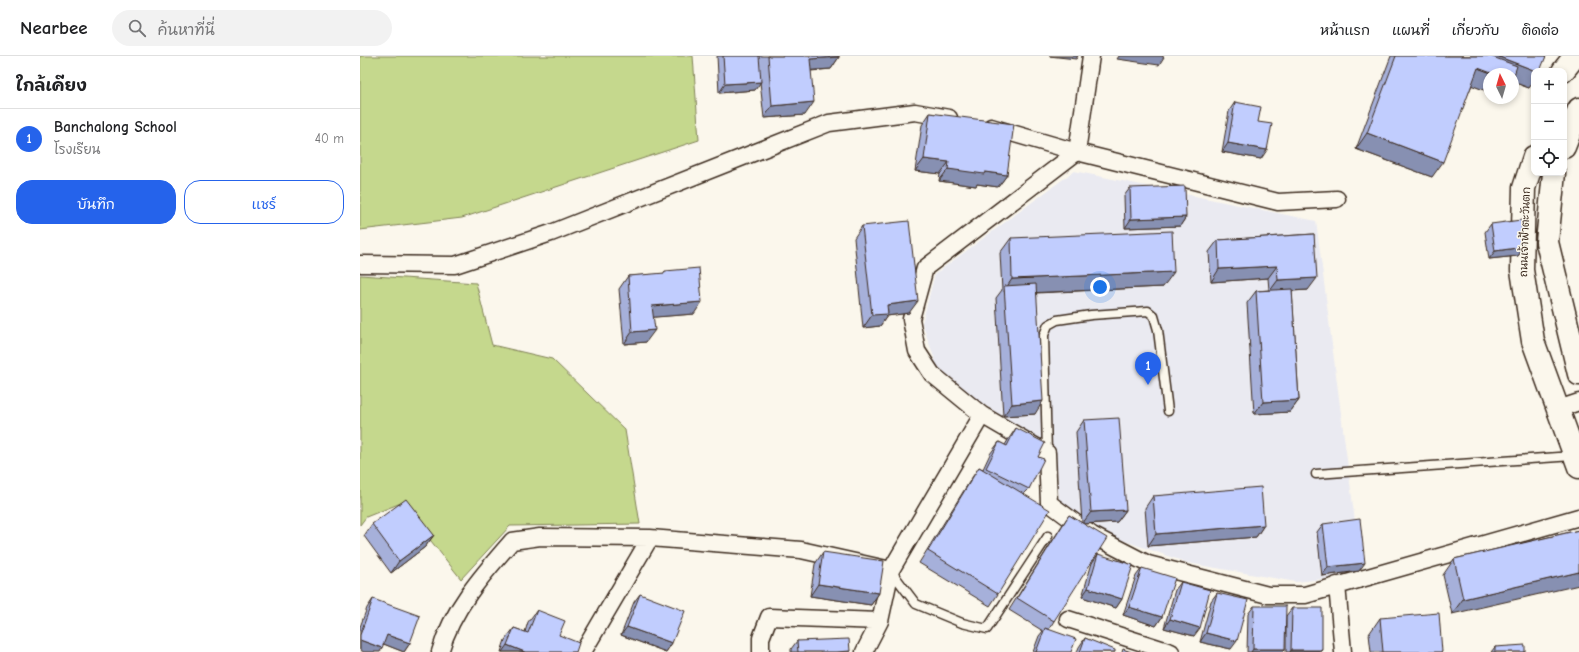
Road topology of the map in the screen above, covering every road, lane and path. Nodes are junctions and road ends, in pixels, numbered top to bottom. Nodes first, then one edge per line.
1 (1091, 56) edge
2 (1575, 56) edge
3 (1565, 68) edge
4 (1579, 109) edge
5 (1567, 140) edge
6 (1077, 152) junction
7 (1531, 166) edge
8 (1554, 176) edge
9 (1337, 199) dead end
10 (360, 264) edge
11 (1579, 374) edge
12 (1579, 402) edge
13 (1558, 408) junction
14 (1168, 411) dead end
15 (982, 415) junction
16 (1047, 453) junction
17 (1576, 461) edge
18 (1316, 474) dead end
19 (1579, 517) edge
20 (1048, 536) dead end
21 (650, 538) junction
22 (891, 570) junction
23 (1337, 585) junction
24 (1068, 619) dead end
25 (880, 622) junction
26 (440, 652) edge
27 (583, 652) edge
28 (760, 652) edge
29 (864, 652) edge
30 (1171, 652) edge
31 (1343, 652) edge

1 - 6 street
2 - 3 main road
4 - 5 main road
6 - 9 street
6 - 10 street
6 - 15 street
7 - 13 main road, ถนนเจ้าฟ้าตะวันตก
8 - 11 main road, ถนนเจ้าฟ้าตะวันตก
12 - 13 street
13 - 17 main road, ถนนเจ้าฟ้าตะวันตก
14 - 16 lane
15 - 16 street
15 - 22 street
16 - 23 street
17 - 18 lane
19 - 23 street
20 - 22 lane
21 - 22 street
21 - 26 street
21 - 27 street
22 - 25 street
23 - 31 street
24 - 30 street
25 - 28 street
25 - 29 street

